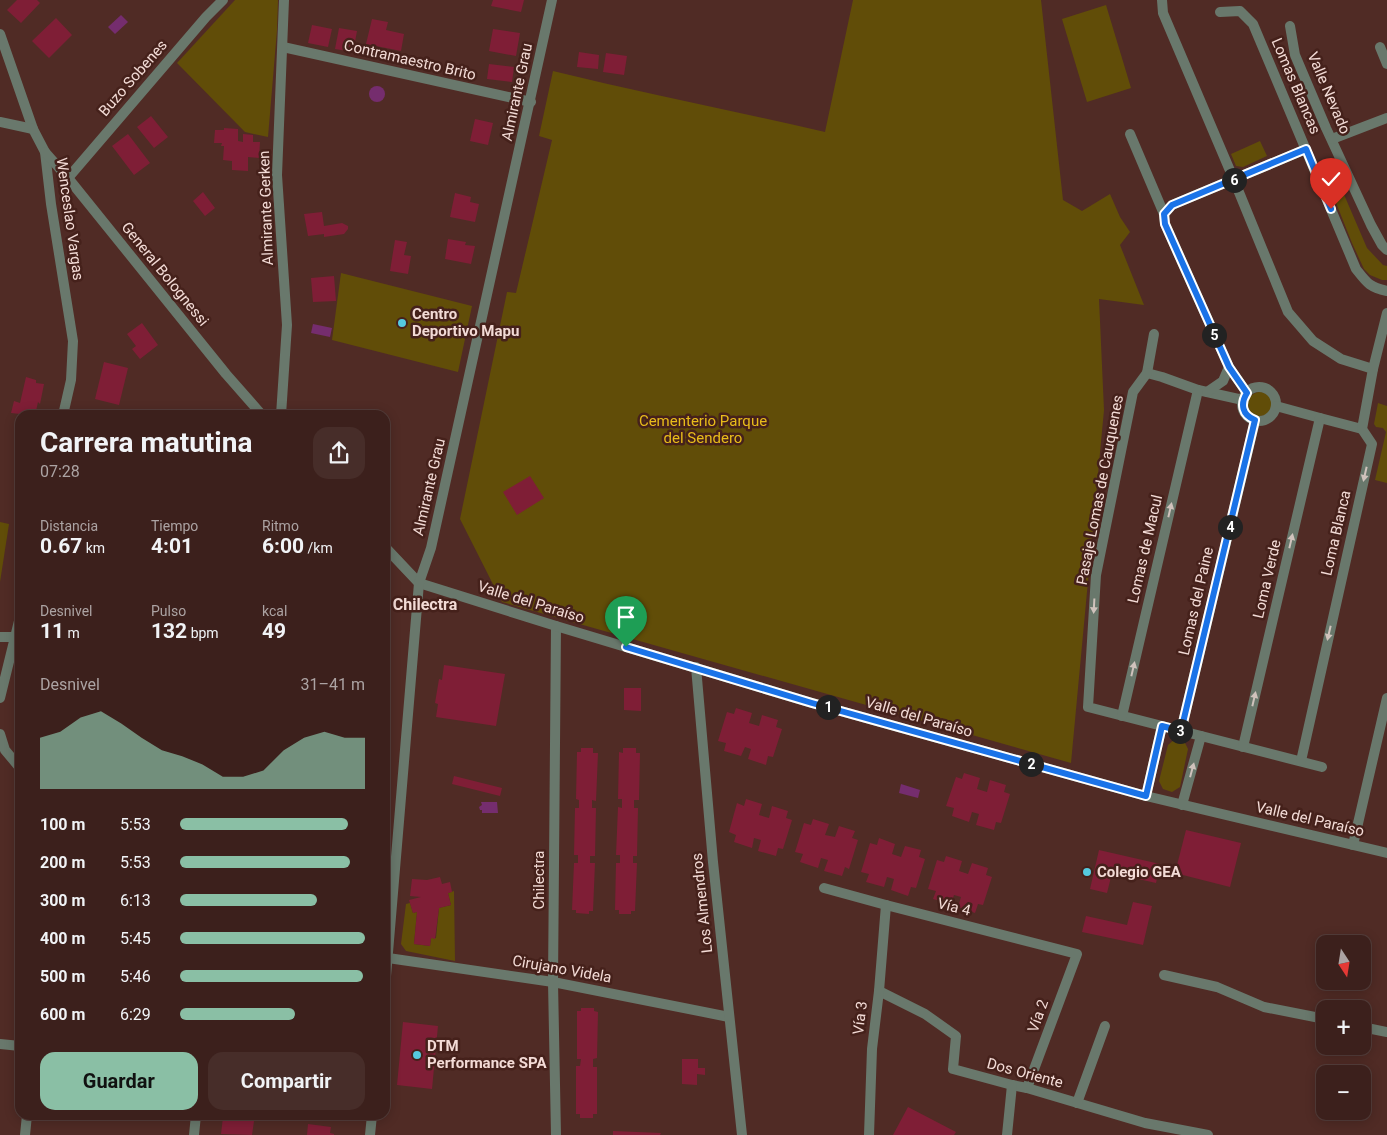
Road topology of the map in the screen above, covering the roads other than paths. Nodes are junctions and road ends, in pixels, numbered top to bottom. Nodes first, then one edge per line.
1 (223, 0) edge
2 (284, 0) edge
3 (552, 0) edge
4 (1162, 0) edge
5 (1220, 12) dead end
6 (1290, 26) dead end
7 (0, 34) edge
8 (283, 47) junction
9 (1380, 47) dead end
10 (1387, 64) edge
11 (530, 102) junction
12 (1387, 118) edge
13 (0, 122) edge
14 (33, 129) junction
15 (1130, 134) dead end
16 (1332, 139) junction
17 (1306, 149) junction
18 (45, 152) junction
19 (68, 178) junction
20 (1234, 180) junction
21 (1164, 214) junction
22 (1387, 250) edge
23 (1387, 291) edge
24 (1387, 313) edge
25 (1154, 334) dead end
26 (1229, 367) junction
27 (1373, 369) junction
28 (1147, 373) junction
29 (1202, 391) junction
30 (1245, 396) junction
31 (1276, 406) junction
32 (64, 410) edge
33 (258, 410) edge
34 (281, 410) edge
35 (1320, 418) junction
36 (1255, 420) junction
37 (1362, 428) junction
38 (390, 552) edge
39 (419, 583) junction
40 (556, 626) junction
41 (0, 636) edge
42 (15, 637) edge
43 (15, 641) edge
44 (696, 668) junction
45 (0, 698) edge
46 (1387, 698) edge
47 (1122, 716) junction
48 (1162, 726) junction
49 (1181, 731) junction
50 (0, 734) edge
51 (1201, 736) junction
52 (1242, 746) junction
53 (1301, 761) junction
54 (15, 762) edge
55 (1322, 767) dead end
56 (1146, 796) junction
57 (1182, 805) junction
58 (1353, 845) junction
59 (1387, 853) edge
60 (824, 888) dead end
61 (886, 906) junction
62 (390, 910) edge
63 (1077, 954) joint
64 (390, 958) edge
65 (1164, 975) dead end
66 (553, 982) junction
67 (879, 992) junction
68 (1316, 1016) edge
69 (729, 1017) junction
70 (1105, 1026) dead end
71 (1371, 1029) edge
72 (1387, 1032) edge
73 (0, 1044) edge
74 (15, 1046) edge
75 (1012, 1085) junction
76 (1027, 1088) junction
77 (1077, 1103) junction
78 (26, 1120) edge
79 (196, 1120) edge
80 (372, 1120) edge
81 (25, 1135) edge
82 (194, 1135) edge
83 (370, 1135) edge
84 (556, 1135) edge
85 (742, 1135) edge
86 (869, 1135) edge
87 (1007, 1135) edge
88 (1208, 1135) edge

1 - 19 street, Buzo Sobenes
2 - 8 street, Almirante Gerken
3 - 11 street, Almirante Grau
4 - 20 street
5 - 17 street, Lomas Blancas
6 - 16 street, Valle Nevado
7 - 14 street, Wenceslao Vargas
8 - 11 street, Contramaestro Brito
8 - 34 street, Almirante Gerken
9 - 10 street
11 - 39 street, Almirante Grau
12 - 16 street
13 - 14 street
14 - 18 street, Wenceslao Vargas
15 - 21 street
16 - 22 street, Valle Nevado
17 - 20 street
17 - 23 street, Lomas Blancas
18 - 19 street, General Bolognessi
18 - 32 street, Wenceslao Vargas
19 - 33 street, General Bolognessi
20 - 21 street
20 - 27 street
21 - 26 street
24 - 27 street
25 - 28 street
26 - 29 street
26 - 30 street
27 - 37 street
28 - 29 street
28 -> 47 street, Pasaje Lomas de Cauquenes
29 - 30 street
47 -> 29 street, Lomas de Macul
30 - 31 street
30 - 36 street
31 - 35 street
31 - 36 street
35 - 37 street
52 -> 35 street, Loma Verde
36 - 49 street, Lomas del Paine
37 -> 53 street, Loma Blanca
38 - 39 street
39 - 40 street, Valle del Paraíso
39 - 62 street, Almirante Grau
40 - 44 street, Valle del Paraíso
40 - 66 street, Chilectra
41 - 42 street
43 - 45 street
44 - 56 street, Valle del Paraíso
44 - 69 street, Los Almendros
46 - 58 street
47 - 48 street
48 - 49 street
48 - 56 street
49 - 51 street
50 - 54 street
51 - 52 street
57 -> 51 street
52 - 53 street
53 - 55 street
56 - 57 street, Valle del Paraíso
57 - 58 street, Valle del Paraíso
58 - 59 street, Valle del Paraíso
60 - 61 street, Vía 4
61 - 63 street, Vía 4
61 - 67 street, Vía 3
63 - 76 street, Vía 2
64 - 66 street, Cirujano Videla
65 - 68 street
66 - 69 street, Cirujano Videla
66 - 84 street, Chilectra
67 - 75 street, Dos Oriente
67 - 86 street, Vía 3
69 - 85 street, Los Almendros
70 - 77 street
71 - 72 street
73 - 74 street
75 - 76 street, Dos Oriente
75 - 87 street
76 - 77 street, Dos Oriente
77 - 88 street, Dos Oriente
78 - 81 street
79 - 82 street
80 - 83 street

